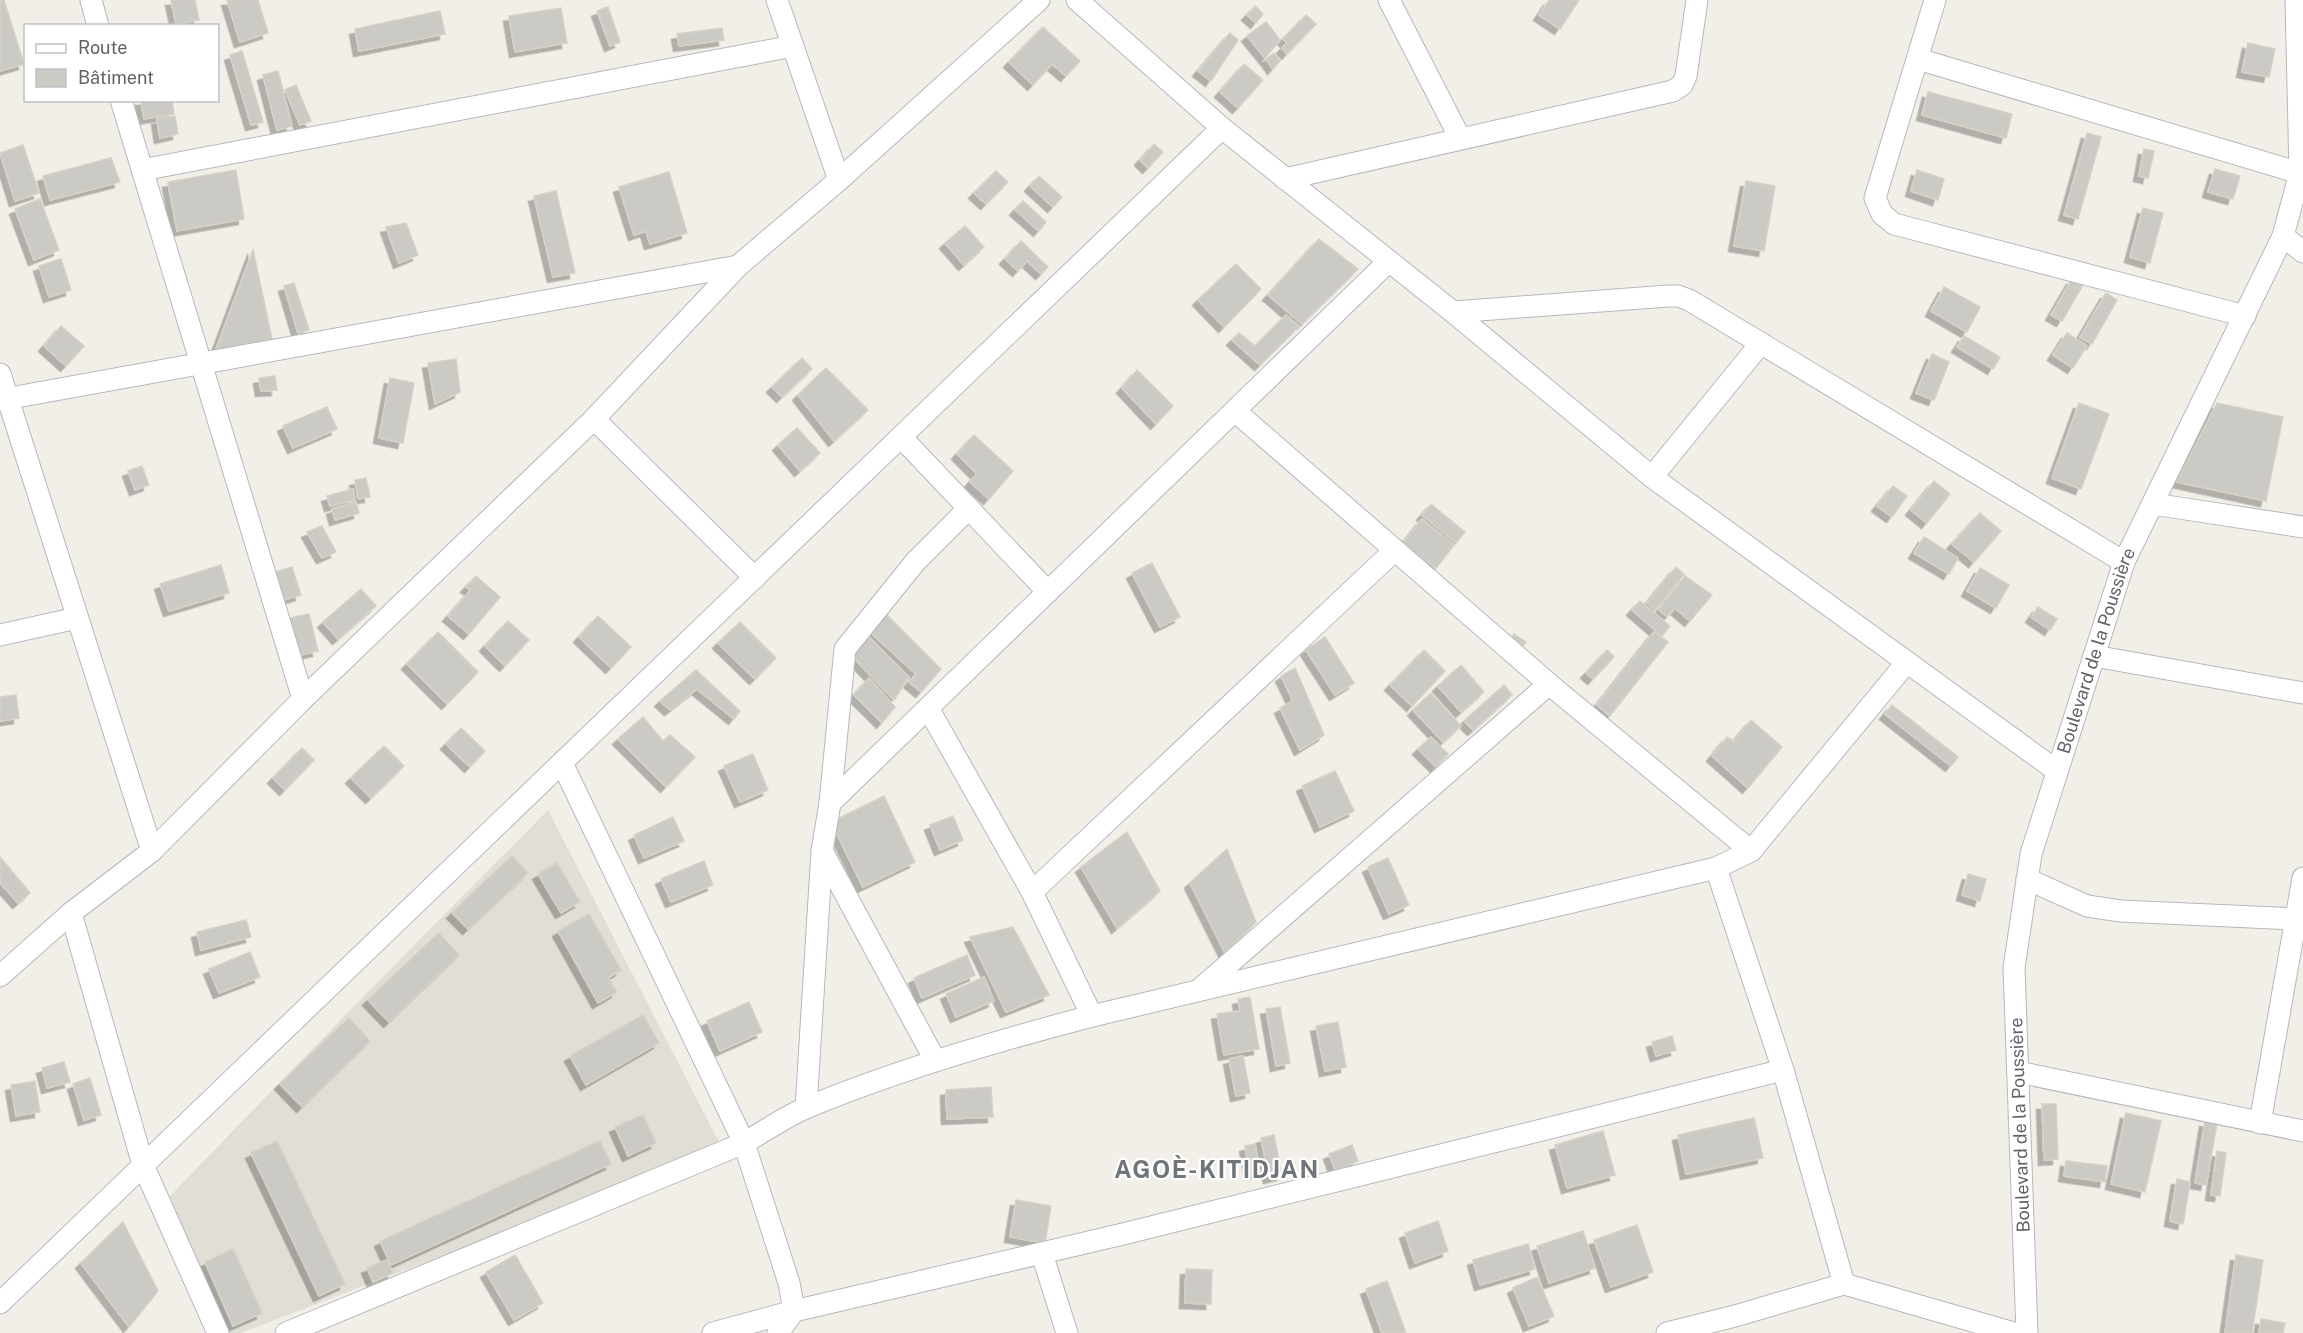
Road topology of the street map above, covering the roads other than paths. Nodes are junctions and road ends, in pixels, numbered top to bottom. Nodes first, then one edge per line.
1 (91, 0) edge
2 (777, 0) edge
3 (1038, 0) edge
4 (1077, 0) edge
5 (1389, 0) edge
6 (1697, 0) edge
7 (1935, 0) edge
8 (2289, 2) edge
9 (97, 24) edge
10 (793, 46) junction
11 (1918, 59) junction
12 (122, 102) edge
13 (1222, 128) junction
14 (1460, 138) junction
15 (142, 170) junction
16 (2301, 174) edge
17 (1285, 179) junction
18 (839, 180) junction
19 (2283, 236) junction
20 (2303, 252) edge
21 (1389, 261) junction
22 (738, 266) junction
23 (1453, 312) junction
24 (2245, 316) junction
25 (1761, 343) junction
26 (202, 363) junction
27 (0, 374) edge
28 (4, 399) edge
29 (1235, 411) junction
30 (594, 418) junction
31 (901, 437) junction
32 (1653, 477) junction
33 (2153, 504) junction
34 (969, 508) junction
35 (2303, 527) edge
36 (1395, 550) junction
37 (2124, 562) junction
38 (755, 578) junction
39 (1048, 592) junction
40 (77, 618) junction
41 (0, 635) edge
42 (2094, 656) junction
43 (1907, 662) junction
44 (1549, 684) junction
45 (2303, 693) edge
46 (303, 699) junction
47 (928, 708) junction
48 (562, 763) junction
49 (2057, 771) junction
50 (830, 802) junction
51 (152, 851) junction
52 (822, 851) junction
53 (1751, 851) junction
54 (1716, 868) junction
55 (2303, 878) edge
56 (2027, 879) junction
57 (1032, 892) junction
58 (71, 913) junction
59 (2296, 919) junction
60 (0, 976) edge
61 (1195, 993) junction
62 (1092, 1016) junction
63 (935, 1060) junction
64 (1782, 1070) junction
65 (2018, 1072) junction
66 (806, 1108) junction
67 (2260, 1123) junction
68 (2303, 1131) edge
69 (744, 1143) junction
70 (143, 1165) junction
71 (1042, 1254) junction
72 (1844, 1284) junction
73 (0, 1303) edge
74 (794, 1311) junction
75 (1738, 1325) edge
76 (218, 1333) edge
77 (286, 1333) edge
78 (713, 1333) edge
79 (778, 1333) edge
80 (1067, 1333) edge
81 (1667, 1333) edge
82 (2013, 1333) edge
83 (2027, 1333) edge

1 - 9 street
2 - 10 street
3 - 18 street
4 - 13 street
5 - 14 street
6 - 14 street
7 - 11 street
8 - 16 street, Boulevard de la Poussière
10 - 15 street
10 - 18 street
11 - 16 street
11 - 24 street
12 - 15 street
13 - 17 street
13 - 31 street
14 - 17 street
15 - 26 street
16 - 19 street, Boulevard de la Poussière
17 - 21 street
18 - 22 street
19 - 20 street
19 - 24 street, Boulevard de la Poussière
21 - 23 street
21 - 29 street
22 - 26 street
22 - 30 street
23 - 25 street
23 - 32 street
24 - 33 street, Boulevard de la Poussière
25 - 32 street
25 - 37 street
26 - 28 street
26 - 46 street
27 - 28 street
28 - 40 street
29 - 36 street
29 - 39 street
30 - 38 street
30 - 46 street
31 - 34 street
31 - 38 street
32 - 43 street
33 - 35 street
33 - 37 street, Boulevard de la Poussière
34 - 39 street
34 - 50 street
36 - 44 street
36 - 57 street
37 - 42 street, Boulevard de la Poussière
38 - 48 street
39 - 47 street
40 - 41 street
40 - 51 street
42 - 45 street
42 - 49 street, Boulevard de la Poussière
43 - 49 street
43 - 53 street
44 - 53 street
44 - 61 street
46 - 51 street
47 - 50 street
47 - 57 street
48 - 69 street
48 - 70 street
49 - 56 street, Boulevard de la Poussière
50 - 52 street
51 - 58 street
52 - 63 street
52 - 66 street
53 - 54 street
54 - 61 street
54 - 64 street
55 - 59 street
56 - 59 street
56 - 65 street, Boulevard de la Poussière
57 - 62 street
58 - 60 street
58 - 70 street
59 - 67 street
61 - 62 street
62 - 63 street
63 - 66 street
64 - 71 street
64 - 72 street
65 - 67 street
65 - 83 street, Boulevard de la Poussière
66 - 69 street
67 - 68 street
69 - 74 street
69 - 77 street
70 - 73 street
70 - 76 street
71 - 74 street
71 - 80 street
72 - 75 street
72 - 82 street
74 - 78 street
74 - 79 street
75 - 81 street

